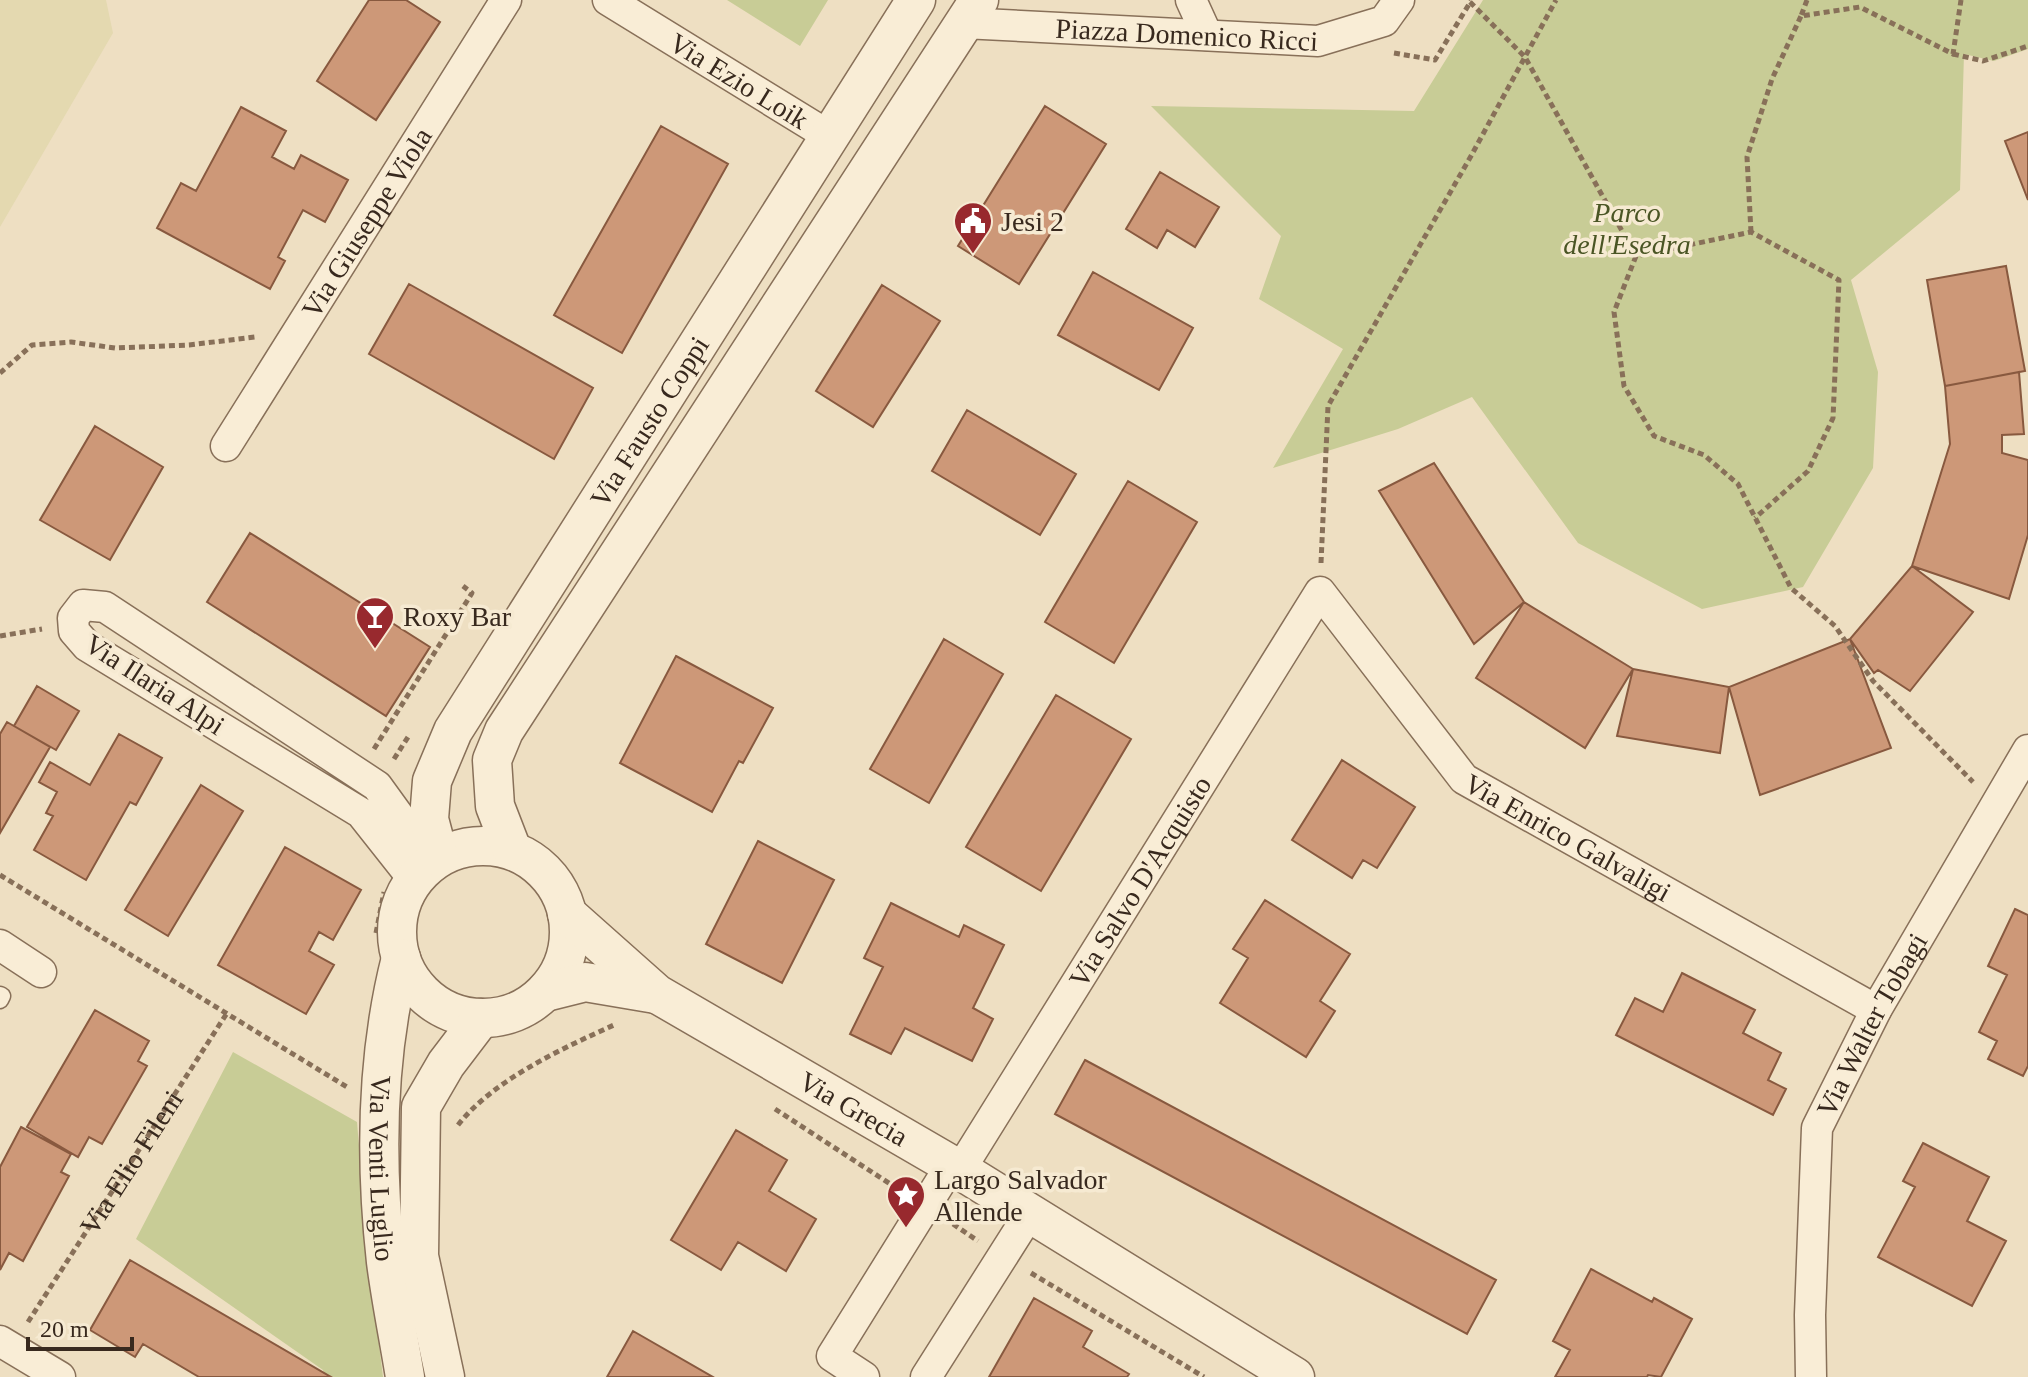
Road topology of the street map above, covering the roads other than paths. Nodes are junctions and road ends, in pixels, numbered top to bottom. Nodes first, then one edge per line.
1 (506, 0) edge
2 (608, 0) edge
3 (916, 0) edge
4 (1191, 0) edge
5 (1399, 0) edge
6 (971, 12) edge
7 (1207, 35) junction
8 (829, 136) junction
9 (226, 446) dead end
10 (1320, 592) joint
11 (2028, 750) edge
12 (512, 850) junction
13 (428, 867) junction
14 (567, 914) junction
15 (0, 945) edge
16 (401, 958) junction
17 (41, 972) dead end
18 (545, 992) junction
19 (657, 994) junction
20 (1876, 1010) junction
21 (481, 1018) junction
22 (955, 1167) junction
23 (1030, 1213) junction
24 (0, 1341) edge
25 (60, 1377) edge
26 (405, 1377) edge
27 (445, 1377) edge
28 (864, 1377) edge
29 (926, 1377) edge
30 (1295, 1377) edge
31 (1811, 1377) edge

1 - 9 street, Via Giuseppe Viola
2 - 8 street, Via Ezio Loik
3 - 8 street, Via Fausto Coppi
4 - 7 street
5 - 7 street, Piazza Domenico Ricci
6 - 7 street, Piazza Domenico Ricci
6 - 12 street, Via Fausto Coppi
8 - 13 street, Via Fausto Coppi
10 - 20 street, Via Enrico Galvaligi
10 - 22 street, Via Salvo D'Acquisto
11 - 20 street, Via Walter Tobagi
12 - 13 street
12 - 14 street
13 - 13 street, Via Ilaria Alpi
13 - 16 street
14 - 18 street
14 - 19 street, Via Grecia
15 - 17 street
16 - 21 street
16 - 26 street, Via Venti Luglio
18 - 19 street, Via Grecia
18 - 21 street
19 - 22 street, Via Grecia
20 - 31 street, Via Walter Tobagi
21 - 27 street, Via Venti Luglio
22 - 23 street, Via Grecia
22 - 28 street
23 - 29 street
23 - 30 street, Via Grecia
24 - 25 street

